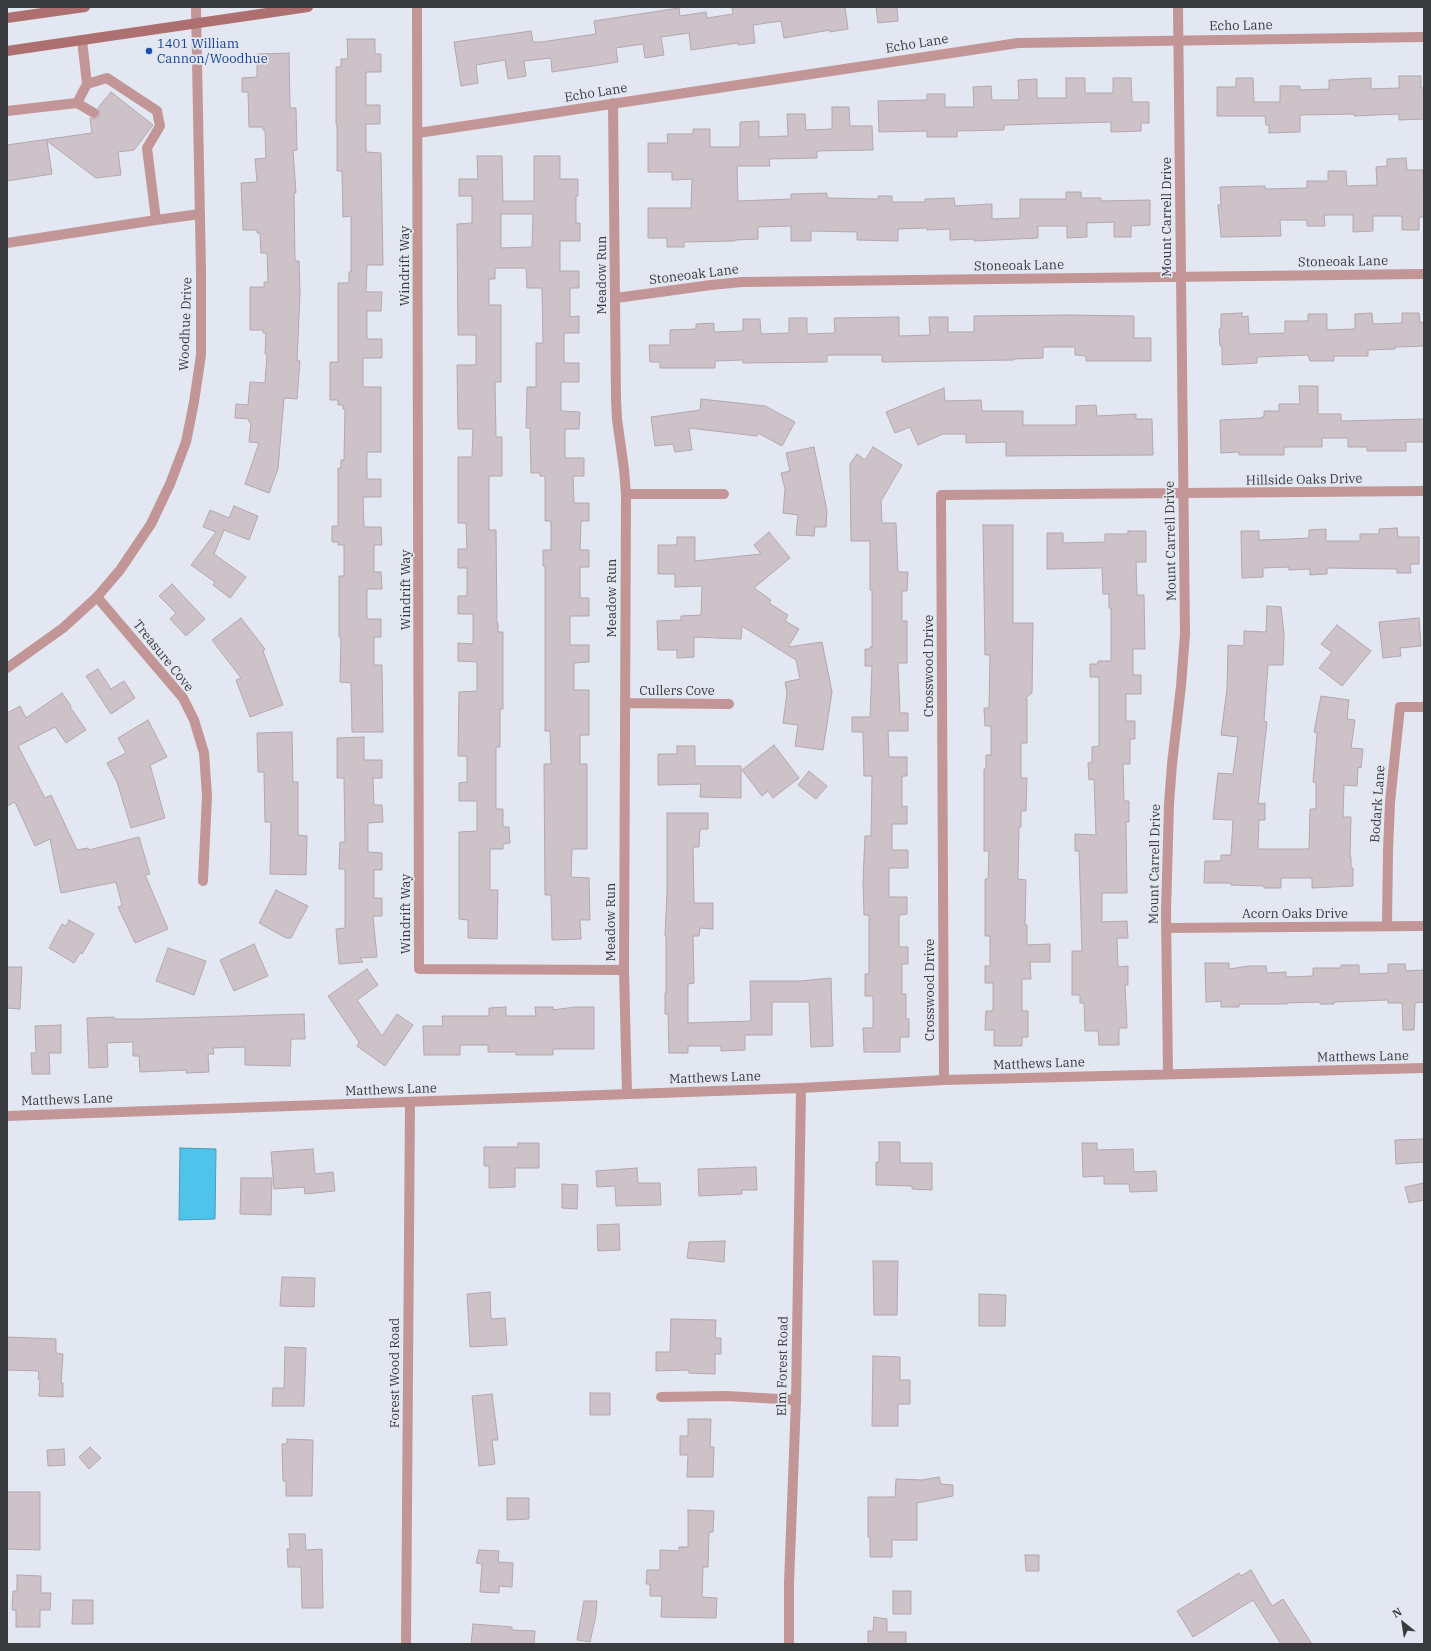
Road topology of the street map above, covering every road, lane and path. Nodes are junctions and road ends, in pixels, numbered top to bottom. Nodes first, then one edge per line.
1 (86, 7) edge
2 (196, 7) edge
3 (308, 7) edge
4 (417, 7) edge
5 (1178, 7) edge
6 (7, 18) edge
7 (196, 24) junction
8 (1424, 37) edge
9 (82, 40) junction
10 (1179, 40) junction
11 (7, 51) edge
12 (87, 84) junction
13 (77, 103) junction
14 (613, 103) junction
15 (7, 111) edge
16 (94, 113) dead end
17 (418, 133) junction
18 (200, 214) junction
19 (156, 220) junction
20 (7, 243) edge
21 (1424, 274) edge
22 (1181, 277) junction
23 (616, 298) junction
24 (1424, 491) edge
25 (626, 494) junction
26 (724, 494) dead end
27 (1184, 494) junction
28 (98, 597) junction
29 (7, 668) edge
30 (625, 703) junction
31 (729, 704) dead end
32 (1424, 707) edge
33 (203, 881) dead end
34 (1387, 926) junction
35 (1424, 926) edge
36 (1167, 928) junction
37 (624, 970) junction
38 (1424, 1068) edge
39 (1168, 1074) junction
40 (944, 1080) junction
41 (801, 1088) junction
42 (627, 1094) junction
43 (410, 1102) junction
44 (7, 1116) edge
45 (661, 1397) dead end
46 (796, 1400) junction
47 (406, 1644) edge
48 (789, 1644) edge

1 - 6 main road
2 - 7 street, Woodhue Drive
3 - 7 main road
4 - 17 street, Windrift Way
5 - 10 street, Mount Carrell Drive
7 - 9 main road
7 - 18 street, Woodhue Drive
8 - 10 street, Echo Lane
9 - 11 main road
9 - 12 street
10 - 14 street, Echo Lane
10 - 22 street, Mount Carrell Drive
12 - 13 street
12 - 19 street
13 - 15 street
13 - 16 street
14 - 17 street, Echo Lane
14 - 23 street, Meadow Run
17 - 37 street, Windrift Way
18 - 19 street
18 - 28 street, Woodhue Drive
19 - 20 street
21 - 22 street, Stoneoak Lane
22 - 23 street, Stoneoak Lane
22 - 27 street, Mount Carrell Drive
23 - 25 street, Meadow Run
24 - 27 street, Hillside Oaks Drive
25 - 26 street
25 - 30 street, Meadow Run
27 - 36 street, Mount Carrell Drive
27 - 40 street, Crosswood Drive
28 - 29 street, Woodhue Drive
28 - 33 street, Treasure Cove
30 - 31 street, Cullers Cove
30 - 37 street, Meadow Run
32 - 34 street, Bodark Lane
34 - 35 street, Acorn Oaks Drive
34 - 36 street, Acorn Oaks Drive
36 - 39 street, Mount Carrell Drive
37 - 42 street, Meadow Run
38 - 39 street, Matthews Lane
39 - 40 street, Matthews Lane
40 - 41 street, Matthews Lane
41 - 42 street, Matthews Lane
41 - 46 street, Elm Forest Road
42 - 43 street, Matthews Lane
43 - 44 street, Matthews Lane
43 - 47 street, Forest Wood Road
45 - 46 street
46 - 48 street, Elm Forest Road

